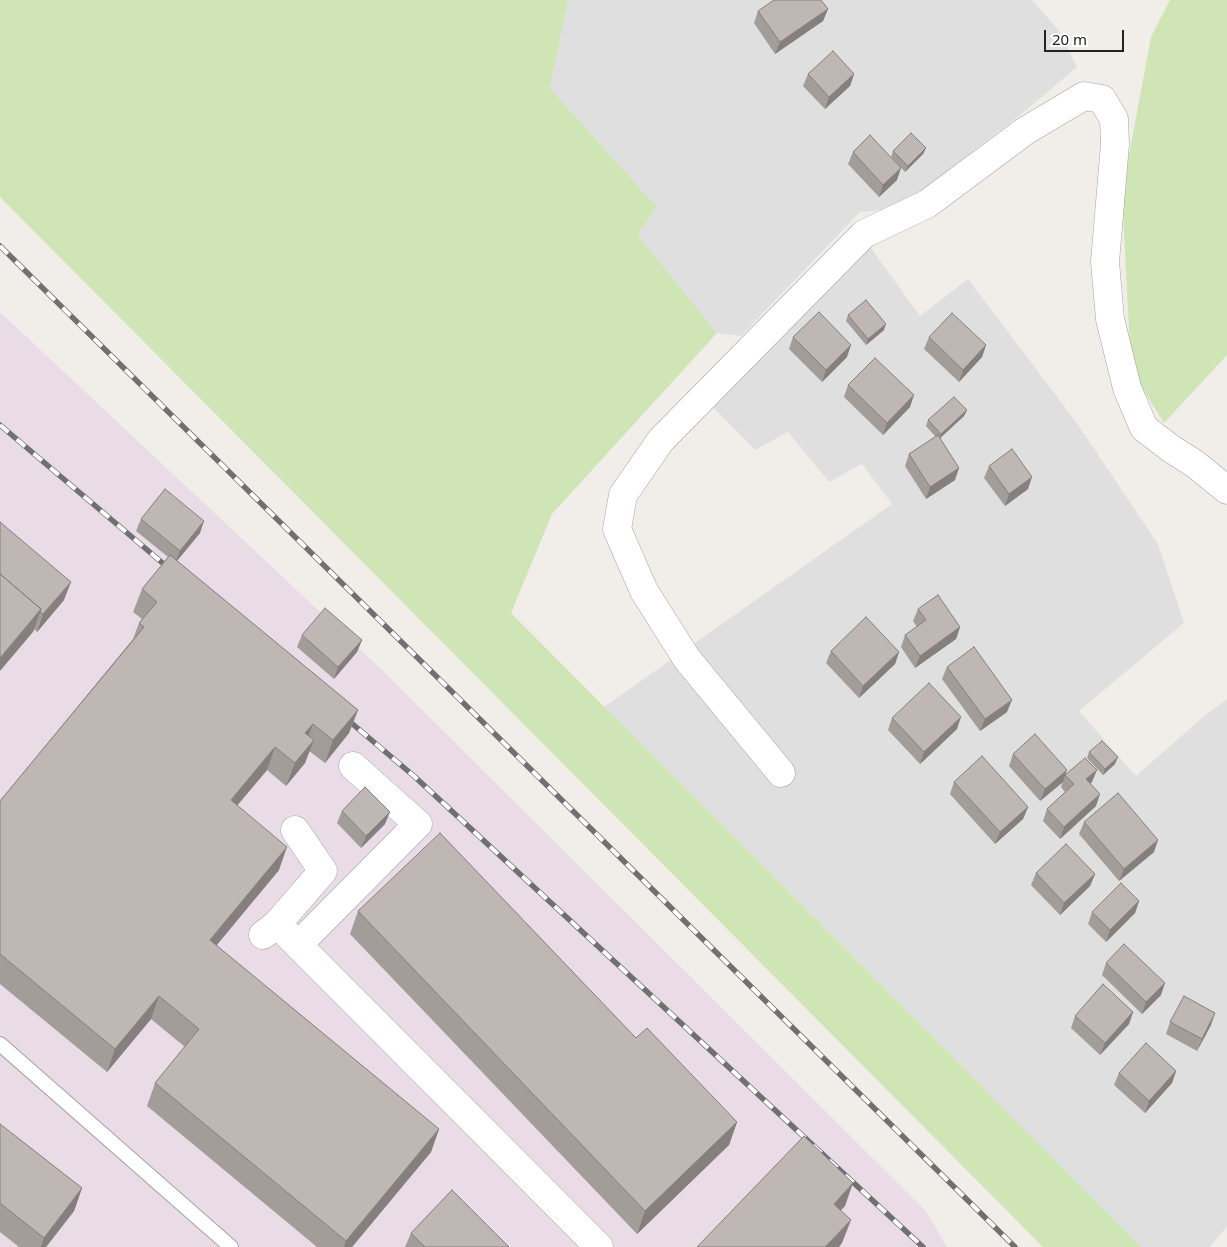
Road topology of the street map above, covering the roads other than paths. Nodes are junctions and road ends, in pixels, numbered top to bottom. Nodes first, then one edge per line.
1 (1227, 490) edge
2 (352, 766) dead end
3 (781, 773) dead end
4 (295, 830) dead end
5 (323, 871) junction
6 (348, 894) junction
7 (298, 945) junction
8 (0, 1044) edge
9 (231, 1247) edge
10 (599, 1247) edge

1 - 3 street
2 - 6 street
4 - 5 street
5 - 6 street
5 - 7 street
6 - 7 street
7 - 10 street
8 - 9 lane

